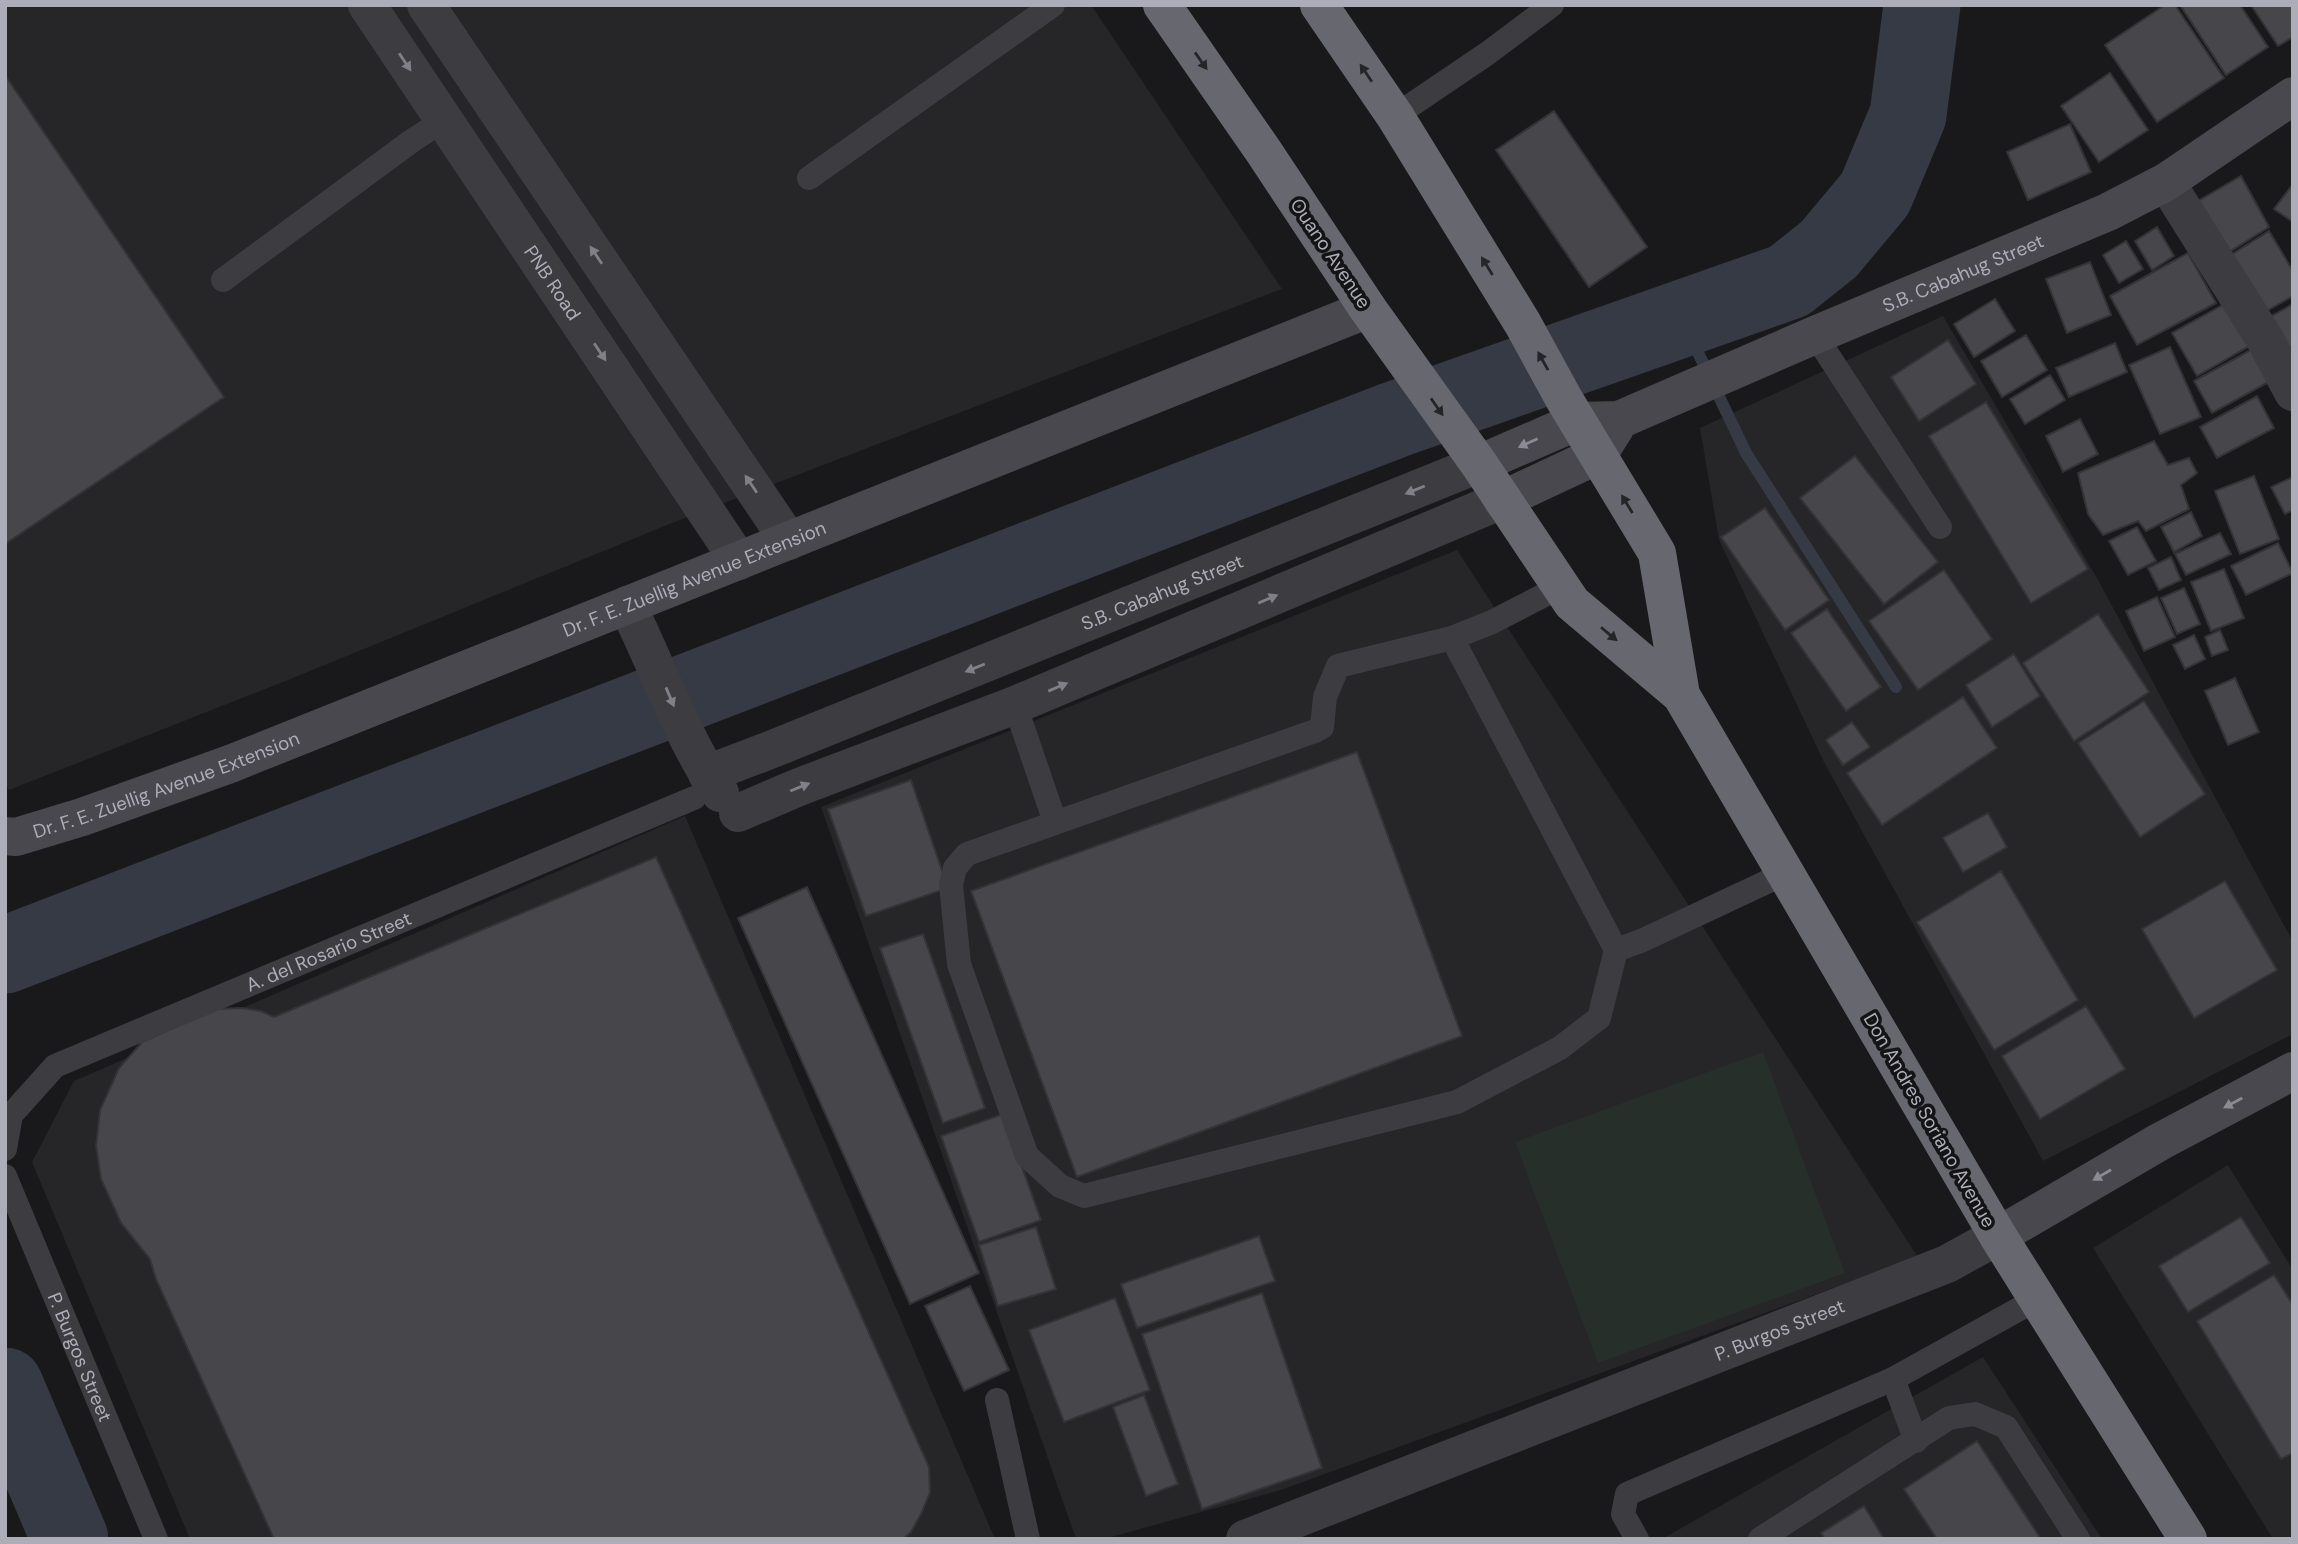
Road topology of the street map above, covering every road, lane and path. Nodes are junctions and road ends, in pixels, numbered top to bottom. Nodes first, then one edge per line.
1 (366, 5) edge
2 (426, 5) edge
3 (1053, 5) edge
4 (1163, 5) edge
5 (1319, 5) edge
6 (1552, 5) edge
7 (2293, 96) edge
8 (1395, 116) junction
9 (444, 120) junction
10 (809, 178) dead end
11 (2166, 182) junction
12 (223, 281) dead end
13 (1368, 309) junction
14 (1815, 335) junction
15 (2293, 392) edge
16 (1571, 410) junction
17 (1619, 420) junction
18 (1470, 452) junction
19 (1598, 455) junction
20 (1502, 499) junction
21 (1940, 527) dead end
22 (789, 541) junction
23 (739, 561) junction
24 (1560, 587) junction
25 (628, 605) junction
26 (1452, 638) junction
27 (1681, 695) junction
28 (1015, 705) junction
29 (700, 786) junction
30 (1055, 822) junction
31 (9, 841) edge
32 (1786, 873) junction
33 (1616, 950) junction
34 (2293, 1071) edge
35 (5, 1149) edge
36 (5, 1176) edge
37 (1998, 1236) junction
38 (2037, 1299) junction
39 (1893, 1379) junction
40 (997, 1401) dead end
41 (1916, 1441) junction
42 (156, 1539) edge
43 (1028, 1539) edge
44 (1245, 1539) edge
45 (1637, 1539) edge
46 (1760, 1539) edge
47 (2078, 1539) edge
48 (2188, 1539) edge

1 -> 9 street, PNB Road
22 -> 2 street
3 - 10 lane
4 -> 13 highway, Ouano Avenue
8 -> 5 highway
6 - 8 lane
7 - 11 street, S.B. Cabahug Street
16 -> 8 highway
9 - 12 lane
9 -> 23 street, PNB Road
11 - 14 street, S.B. Cabahug Street
11 - 15 street
13 -> 18 highway, Ouano Avenue
13 - 22 street, Dr. F. E. Zuellig Avenue Extension
14 - 17 street, S.B. Cabahug Street
14 - 21 lane
16 - 17 street, S.B. Cabahug Street
16 -> 18 street, S.B. Cabahug Street
16 - 19 highway
17 - 19 street
18 - 20 highway, Ouano Avenue
18 -> 29 street, S.B. Cabahug Street
19 - 20 street
27 -> 19 highway, Don Andres Soriano Avenue
20 - 24 highway, Don Andres Soriano Avenue
28 -> 20 street
22 - 23 street, Dr. F. E. Zuellig Avenue Extension
23 - 25 street, Dr. F. E. Zuellig Avenue Extension
24 - 26 lane
24 -> 27 highway, Don Andres Soriano Avenue
25 -> 29 street
25 - 31 street, Dr. F. E. Zuellig Avenue Extension
26 - 30 lane
26 - 33 lane
27 - 32 highway, Don Andres Soriano Avenue
29 -> 28 street
28 - 30 lane
29 - 35 lane, A. del Rosario Street
30 - 33 lane
32 - 33 lane
32 - 37 highway, Don Andres Soriano Avenue
34 -> 37 street, P. Burgos Street
36 - 42 lane, P. Burgos Street
37 - 38 highway, Don Andres Soriano Avenue
37 - 44 street, P. Burgos Street
38 - 39 lane
38 - 48 highway, Don Andres Soriano Avenue
39 - 41 lane
39 - 45 lane
40 - 43 lane
41 - 46 lane
41 - 47 lane

